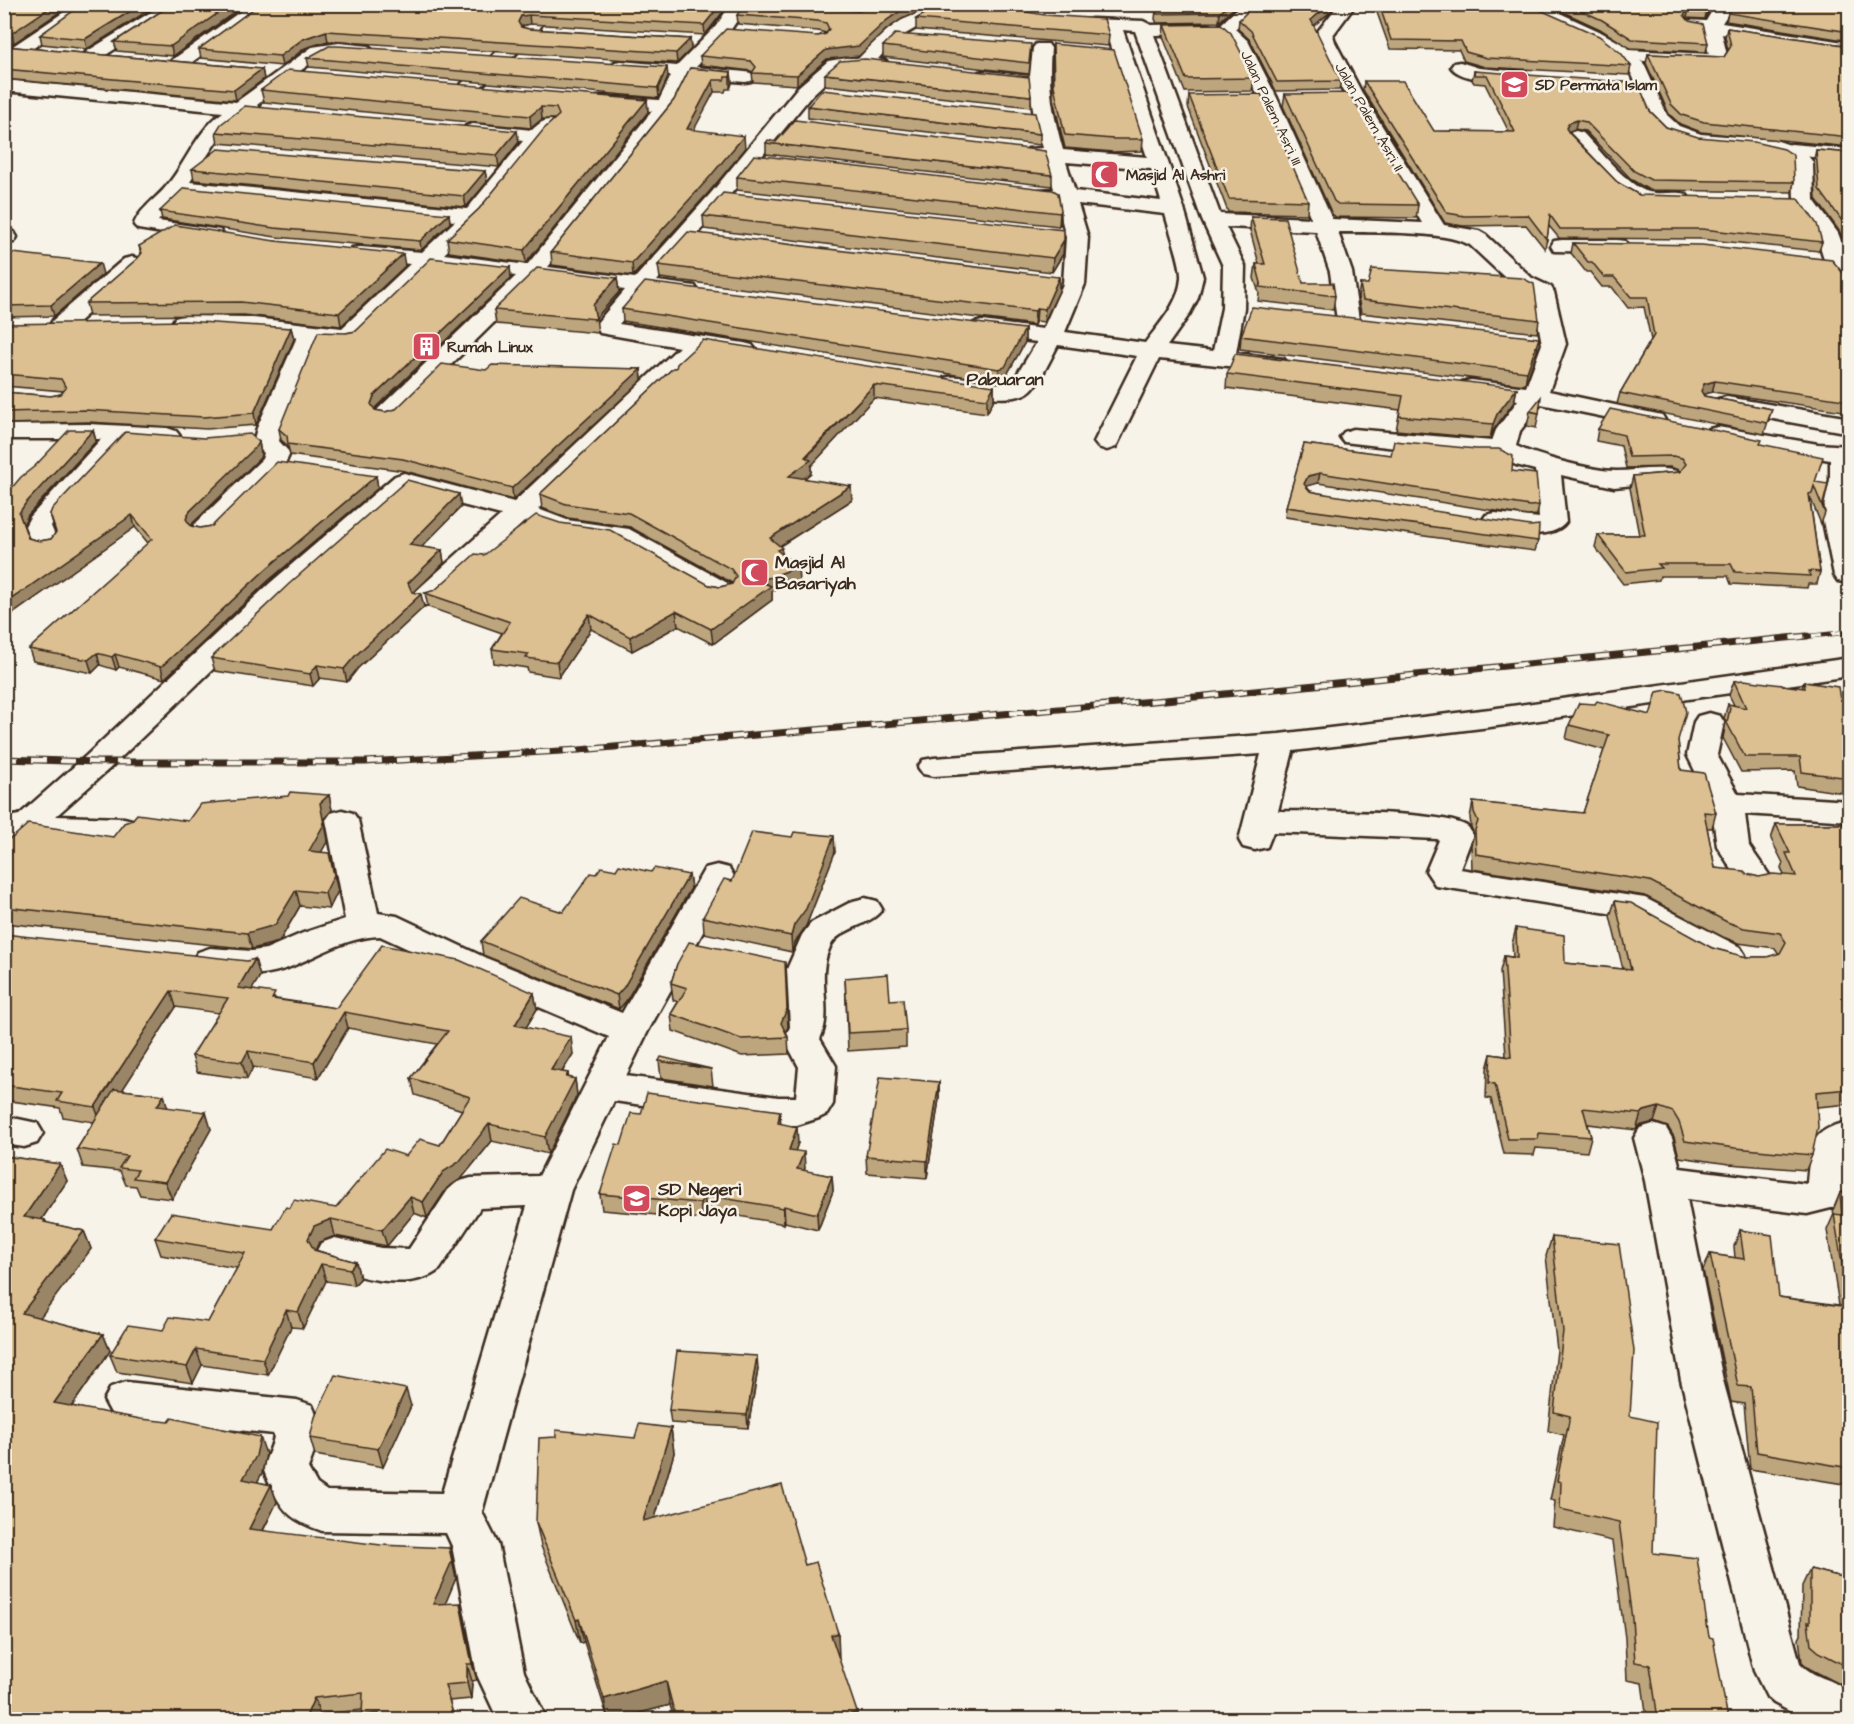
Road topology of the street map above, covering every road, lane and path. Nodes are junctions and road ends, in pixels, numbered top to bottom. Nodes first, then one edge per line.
1 (88, 4) edge
2 (177, 4) edge
3 (263, 4) edge
4 (545, 4) edge
5 (1252, 4) edge
6 (1525, 4) edge
7 (1721, 4) edge
8 (740, 5) edge
9 (1348, 5) edge
10 (761, 8) edge
11 (978, 9) edge
12 (1153, 10) dead end
13 (1079, 22) edge
14 (1702, 25) junction
15 (1131, 26) junction
16 (1225, 29) junction
17 (530, 31) junction
18 (553, 32) edge
19 (743, 32) edge
20 (889, 36) junction
21 (708, 37) junction
22 (924, 39) edge
23 (1019, 46) edge
24 (1850, 48) edge
25 (12, 50) edge
26 (385, 51) edge
27 (51, 53) edge
28 (1100, 53) edge
29 (72, 54) edge
30 (1124, 55) junction
31 (1627, 55) junction
32 (92, 56) junction
33 (477, 57) edge
34 (124, 59) edge
35 (500, 59) junction
36 (530, 60) edge
37 (156, 62) edge
38 (865, 63) junction
39 (178, 64) junction
40 (607, 65) edge
41 (201, 67) edge
42 (900, 67) edge
43 (1460, 67) dead end
44 (683, 70) junction
45 (260, 72) edge
46 (969, 74) edge
47 (283, 75) junction
48 (745, 76) edge
49 (317, 78) edge
50 (1539, 78) edge
51 (1040, 82) junction
52 (1621, 82) edge
53 (1646, 84) junction
54 (4, 85) edge
55 (40, 88) junction
56 (442, 88) edge
57 (465, 90) junction
58 (805, 91) junction
59 (487, 92) edge
60 (828, 93) edge
61 (1355, 97) junction
62 (1245, 98) edge
63 (1268, 98) junction
64 (1290, 98) edge
65 (1334, 98) edge
66 (1190, 99) edge
67 (588, 100) edge
68 (1168, 100) junction
69 (13, 103) dead end
70 (666, 106) junction
71 (242, 108) junction
72 (266, 110) edge
73 (561, 114) edge
74 (1021, 114) edge
75 (1044, 117) junction
76 (780, 122) junction
77 (803, 125) edge
78 (455, 128) edge
79 (537, 136) junction
80 (1576, 137) edge
81 (200, 150) junction
82 (1791, 150) junction
83 (1022, 151) edge
84 (224, 152) edge
85 (1056, 155) junction
86 (1850, 155) edge
87 (749, 160) junction
88 (772, 162) edge
89 (1157, 164) junction
90 (483, 174) edge
91 (505, 175) junction
92 (177, 187) junction
93 (1030, 192) edge
94 (1065, 196) junction
95 (718, 197) junction
96 (1700, 198) edge
97 (1783, 199) edge
98 (741, 200) edge
99 (1804, 200) junction
100 (1174, 209) junction
101 (472, 216) junction
102 (1212, 220) junction
103 (1325, 226) junction
104 (1437, 230) junction
105 (1054, 235) edge
106 (684, 236) junction
107 (1077, 237) junction
108 (232, 238) edge
109 (708, 239) edge
110 (1562, 246) dead end
111 (1633, 246) edge
112 (336, 250) edge
113 (428, 259) junction
114 (1814, 260) edge
115 (132, 264) edge
116 (1845, 268) edge
117 (1341, 272) junction
118 (532, 273) junction
119 (1364, 273) dead end
120 (1051, 281) edge
121 (1489, 281) edge
122 (1524, 283) junction
123 (1074, 284) junction
124 (639, 285) junction
125 (710, 293) edge
126 (1233, 308) junction
127 (1256, 310) edge
128 (1325, 318) edge
129 (1348, 320) junction
130 (1371, 322) edge
131 (165, 324) edge
132 (95, 325) edge
133 (957, 325) edge
134 (311, 332) junction
135 (1052, 336) junction
136 (697, 343) junction
137 (1157, 352) junction
138 (767, 354) edge
139 (1223, 357) junction
140 (1304, 367) edge
141 (929, 380) edge
142 (1454, 385) edge
143 (1535, 395) junction
144 (1712, 401) edge
145 (387, 414) edge
146 (1850, 426) edge
147 (4, 432) edge
148 (121, 433) junction
149 (186, 437) edge
150 (1353, 437) dead end
151 (1107, 442) dead end
152 (1503, 449) junction
153 (1846, 454) edge
154 (1547, 464) junction
155 (369, 476) edge
156 (1668, 476) edge
157 (404, 481) junction
158 (520, 512) junction
159 (1469, 517) edge
160 (204, 530) edge
161 (44, 543) edge
162 (1848, 575) edge
163 (721, 591) edge
164 (426, 597) edge
165 (1850, 667) edge
166 (1709, 722) dead end
167 (1279, 743) junction
168 (934, 767) dead end
169 (1727, 803) junction
170 (1850, 811) edge
171 (342, 820) dead end
172 (124, 828) edge
173 (11, 832) edge
174 (717, 876) dead end
175 (1755, 879) edge
176 (865, 909) dead end
177 (363, 926) junction
178 (681, 943) junction
179 (715, 950) edge
180 (178, 956) edge
181 (1762, 958) edge
182 (630, 1031) junction
183 (601, 1086) junction
184 (1850, 1137) edge
185 (1653, 1138) dead end
186 (1664, 1181) junction
187 (552, 1190) junction
188 (335, 1254) edge
189 (126, 1400) dead end
190 (459, 1513) junction
191 (1835, 1708) edge
192 (523, 1719) edge

1 - 25 street
2 - 32 street
3 - 39 street
4 - 17 street
5 - 16 street
6 - 31 street
7 - 14 street
8 - 10 street
8 - 21 street
9 - 61 street, Jalan Palem Asri II
11 - 20 street
12 - 15 street
13 - 15 street
14 - 24 street
14 - 31 street
15 - 16 street
15 - 30 street
15 - 68 street
16 - 63 street, Jalan Palem Asri III
17 - 18 street
17 - 35 street
19 - 21 street
20 - 22 street
20 - 38 street
21 - 44 street
23 - 51 street
25 - 27 street
26 - 47 street
28 - 30 street
29 - 32 street
30 - 89 street
31 - 53 street
32 - 34 street
33 - 35 street
35 - 36 street
35 - 57 street
37 - 39 street
38 - 42 street
38 - 58 street
39 - 41 street
40 - 44 street
43 - 50 street
44 - 48 street
44 - 70 street
45 - 47 street
46 - 51 street
47 - 49 street
47 - 71 street
51 - 75 street
52 - 53 street
53 - 82 street
54 - 55 street
55 - 69 street
55 - 71 street
56 - 57 street
57 - 59 street
58 - 60 street
58 - 76 street
61 - 65 street
61 - 104 street, Jalan Palem Asri II
62 - 63 street
63 - 64 street
63 - 103 street, Jalan Palem Asri III
66 - 68 street
67 - 70 street
68 - 102 street
70 - 118 street
71 - 72 street
71 - 81 street
73 - 79 street
74 - 75 street
75 - 85 street
76 - 77 street
76 - 87 street
78 - 79 street
79 - 91 street
80 - 96 street
81 - 84 street
81 - 92 street
82 - 86 street
82 - 99 street
83 - 85 street
85 - 89 street
85 - 94 street
87 - 88 street
87 - 95 street
89 - 100 street
90 - 91 street
91 - 101 street
92 - 101 street
92 - 108 street
93 - 94 street
94 - 100 street
94 - 107 street
95 - 98 street
95 - 106 street
97 - 99 street
99 - 116 street
100 - 137 street
101 - 113 street
102 - 103 street
102 - 126 street
103 - 104 street
103 - 117 street, Jalan Palem Asri III
104 - 122 street
105 - 107 street
106 - 109 street
106 - 124 street
107 - 123 street
110 - 111 street
112 - 113 street
113 - 118 street
113 - 134 street
114 - 116 street
115 - 132 street
117 - 119 street
117 - 129 street, Jalan Palem Asri III
118 - 124 street
118 - 145 street
120 - 123 street
121 - 122 street
122 - 143 street
123 - 135 street
124 - 125 street
124 - 136 street
126 - 127 street
126 - 139 street
128 - 129 street
129 - 130 street
131 - 134 street
133 - 135 street
134 - 160 street
135 - 137 street
135 - 141 street
136 - 138 street
136 - 158 street
137 - 139 street
137 - 151 street
139 - 140 street
142 - 143 street
143 - 152 street
143 - 153 street
144 - 146 street
147 - 148 street
148 - 149 street
148 - 161 street
150 - 152 street
152 - 154 street
153 - 162 street
154 - 156 street
154 - 159 street
155 - 157 street
157 - 158 street
157 - 173 street
158 - 163 street
158 - 164 street
165 - 167 street
166 - 169 street
167 - 168 street
167 - 181 street
169 - 170 street
169 - 175 street
171 - 177 street
172 - 173 street
174 - 178 street
176 - 183 street
177 - 180 street
177 - 182 street
178 - 179 street
178 - 182 street
182 - 183 street
183 - 187 street
184 - 186 street
185 - 186 street
186 - 191 street
187 - 188 street
187 - 190 street
189 - 190 street
190 - 192 street

